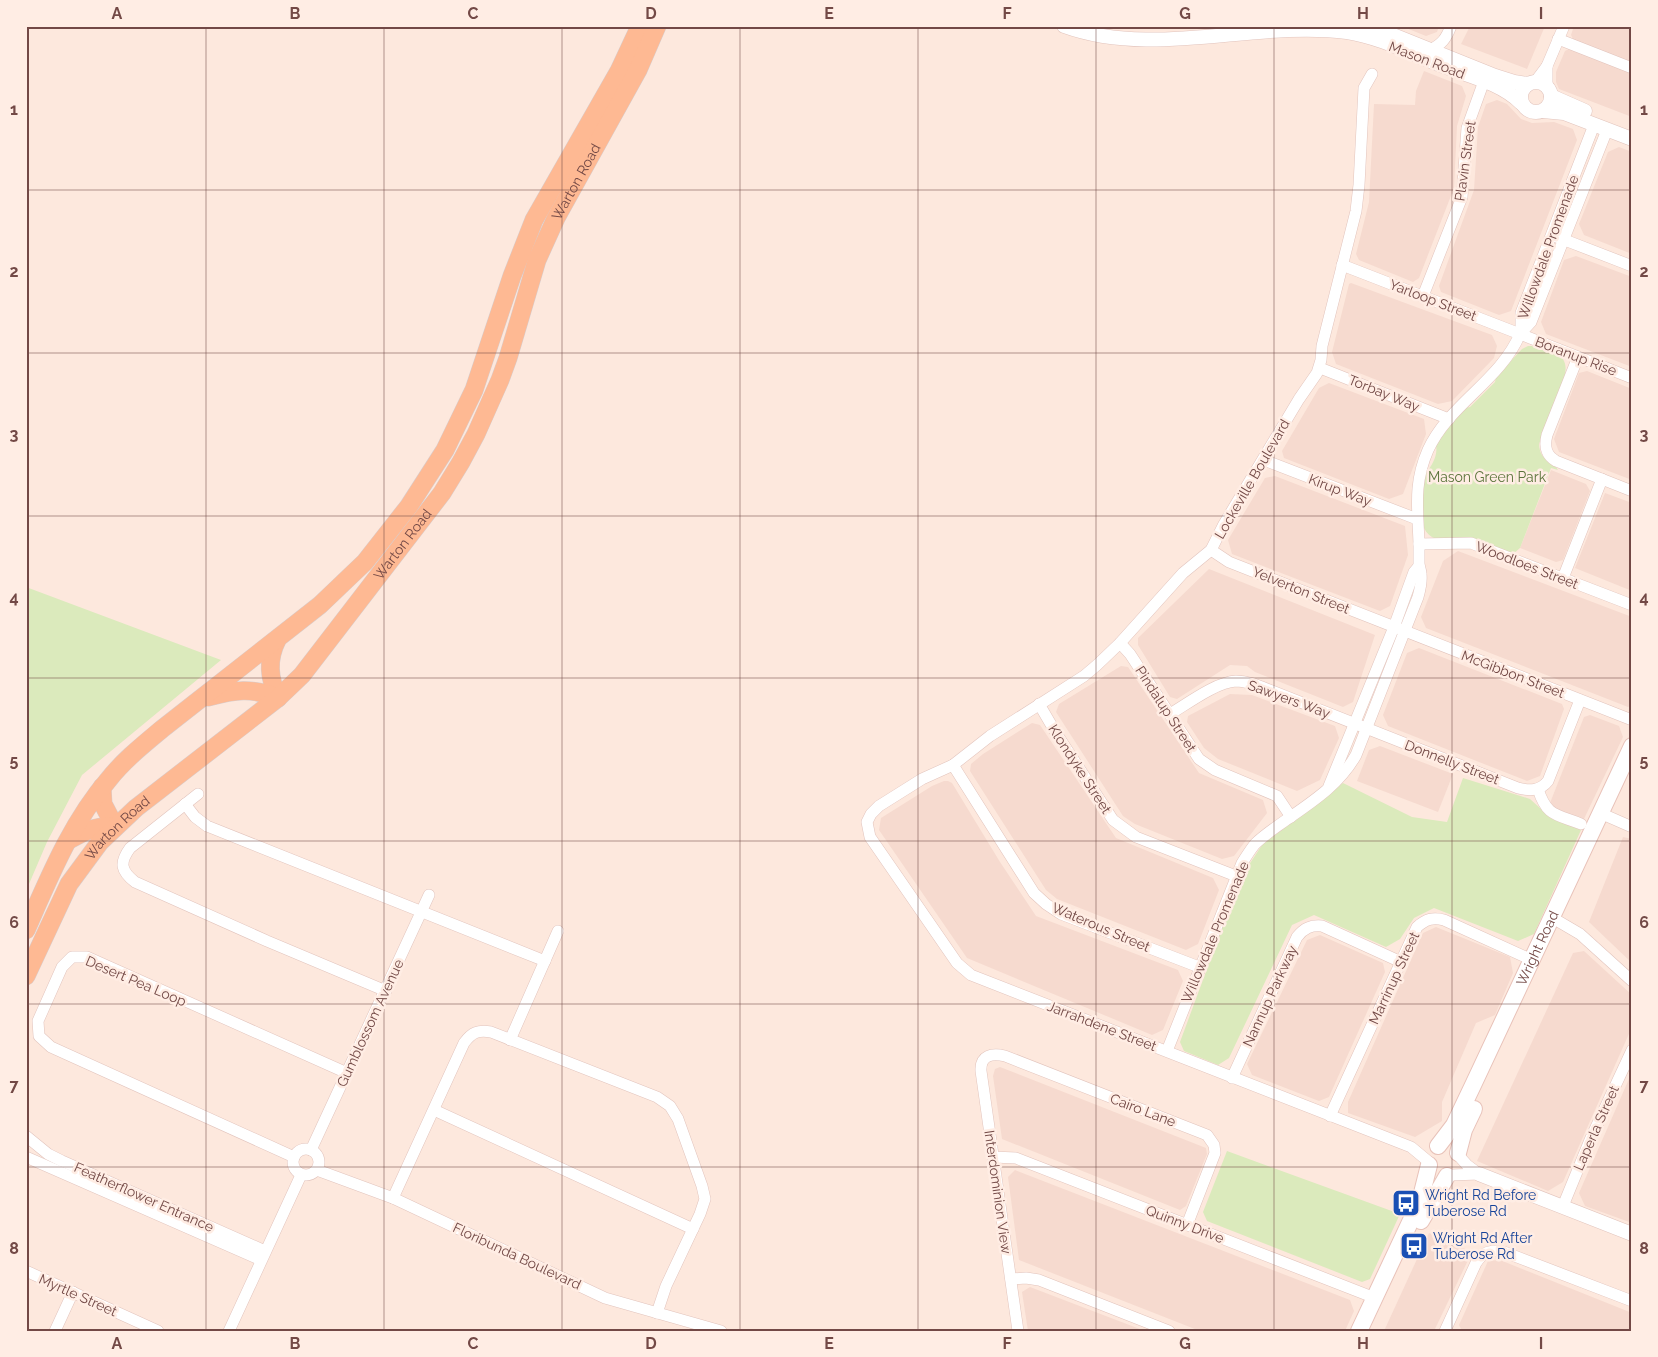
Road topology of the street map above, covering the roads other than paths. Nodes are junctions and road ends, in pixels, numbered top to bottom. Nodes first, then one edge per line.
1 (640, 26) edge
2 (657, 26) edge
3 (1064, 26) edge
4 (1312, 26) edge
5 (1451, 26) edge
6 (1564, 26) edge
7 (1297, 30) junction
8 (1366, 30) edge
9 (1446, 39) junction
10 (1558, 39) junction
11 (1430, 50) junction
12 (1451, 58) junction
13 (1632, 68) edge
14 (1372, 74) dead end
15 (1484, 81) junction
16 (1540, 87) junction
17 (1521, 103) junction
18 (1543, 110) junction
19 (1601, 127) junction
20 (1632, 129) edge
21 (1632, 139) edge
22 (559, 175) junction
23 (574, 184) junction
24 (1551, 234) junction
25 (1563, 239) junction
26 (1342, 266) junction
27 (1632, 266) edge
28 (1423, 296) junction
29 (1521, 333) junction
30 (1578, 357) junction
31 (1320, 368) junction
32 (1632, 378) edge
33 (1449, 419) junction
34 (1264, 460) junction
35 (1602, 479) junction
36 (1632, 491) edge
37 (1417, 519) junction
38 (1419, 544) junction
39 (1211, 550) junction
40 (1419, 566) junction
41 (1563, 578) junction
42 (1632, 605) edge
43 (1394, 627) junction
44 (1405, 631) junction
45 (277, 640) junction
46 (1120, 643) junction
47 (278, 698) junction
48 (201, 699) junction
49 (1580, 700) junction
50 (1039, 704) junction
51 (1170, 714) junction
52 (1632, 720) edge
53 (1355, 724) junction
54 (1367, 729) junction
55 (1632, 746) edge
56 (953, 765) junction
57 (1632, 769) edge
58 (102, 787) junction
59 (1328, 788) junction
60 (1538, 789) junction
61 (198, 794) dead end
62 (185, 804) junction
63 (1605, 815) junction
64 (1291, 817) junction
65 (868, 819) joint
66 (1581, 824) dead end
67 (1632, 826) edge
68 (115, 827) junction
69 (66, 842) junction
70 (1236, 876) junction
71 (429, 894) dead end
72 (421, 912) junction
73 (1556, 920) junction
74 (26, 930) edge
75 (558, 932) dead end
76 (1532, 960) junction
77 (545, 961) junction
78 (1401, 962) junction
79 (1200, 967) junction
80 (26, 976) edge
81 (1632, 981) edge
82 (386, 991) junction
83 (510, 1040) junction
84 (1632, 1050) edge
85 (1167, 1052) junction
86 (987, 1056) joint
87 (347, 1074) junction
88 (1232, 1078) junction
89 (434, 1110) junction
90 (1330, 1116) junction
91 (26, 1136) edge
92 (312, 1150) junction
93 (1459, 1154) junction
94 (1433, 1155) junction
95 (26, 1157) edge
96 (294, 1157) junction
97 (993, 1157) junction
98 (317, 1170) junction
99 (1479, 1174) junction
100 (301, 1175) junction
101 (1449, 1175) junction
102 (393, 1198) junction
103 (1563, 1206) junction
104 (1187, 1225) junction
105 (693, 1229) junction
106 (1632, 1234) edge
107 (263, 1256) junction
108 (26, 1271) edge
109 (1011, 1279) junction
110 (73, 1292) junction
111 (1375, 1298) junction
112 (1632, 1301) edge
113 (657, 1313) junction
114 (55, 1331) edge
115 (158, 1331) edge
116 (229, 1331) edge
117 (720, 1331) edge
118 (1018, 1331) edge
119 (1169, 1331) edge
120 (1359, 1331) edge
121 (1370, 1331) edge
122 (1445, 1331) edge

1 - 22 main road, Warton Road
2 - 23 main road, Warton Road
3 - 7 street, Mason Road
4 - 7 street, Mason Road
5 - 9 street
6 - 10 street
7 - 8 street, Mason Road
8 - 11 street, Mason Road
8 - 15 street, Mason Road
9 - 11 street
9 - 12 street
10 - 13 street
10 - 16 street
11 - 12 street, Mason Road
12 - 16 street, Mason Road
14 - 26 street, Lockeville Boulevard
15 - 17 street, Mason Road
15 - 28 street, Plavin Street
16 - 17 street
16 - 18 street
16 - 20 street, Mason Road
17 - 18 street
18 - 19 street
19 - 21 street
19 - 24 street, Willowdale Promenade
19 - 25 street, Willowdale Promenade
22 - 23 main road
22 - 45 main road, Warton Road
23 - 47 main road, Warton Road
24 - 25 street
24 - 29 street, Willowdale Promenade
25 - 27 street
25 - 29 street, Willowdale Promenade
26 - 28 street, Yarloop Street
26 - 31 street, Lockeville Boulevard
28 - 29 street, Yarloop Street
29 - 30 street, Boranup Rise
29 - 33 street, Willowdale Promenade
30 - 32 street, Boranup Rise
30 - 35 street
31 - 33 street, Torbay Way
31 - 34 street, Lockeville Boulevard
33 - 37 street, Willowdale Promenade
34 - 37 street, Kirup Way
34 - 39 street, Lockeville Boulevard
35 - 36 street
35 - 41 street
37 - 38 street, Willowdale Promenade
38 - 40 street, Willowdale Promenade
38 - 41 street, Woodloes Street
39 - 43 street, Yelverton Street
39 - 46 street, Lockeville Boulevard
40 - 43 street, Willowdale Promenade
40 - 44 street, Willowdale Promenade
41 - 42 street, Woodloes Street
43 - 44 street, McGibbon Street
43 - 53 street, Willowdale Promenade
44 - 49 street, McGibbon Street
44 - 54 street, Willowdale Promenade
45 - 47 main road
45 - 48 main road, Warton Road
46 - 50 street, Lockeville Boulevard
46 - 51 street, Pindalup Street
47 - 48 main road
47 - 68 main road, Warton Road
48 - 58 main road, Warton Road
49 - 52 street, McGibbon Street
49 - 60 street
50 - 56 street, Lockeville Boulevard
50 - 70 street, Klondyke Street
51 - 53 street, Sawyers Way
51 - 64 street, Pindalup Street
53 - 54 street, Sawyers Way
53 - 59 street, Willowdale Promenade
54 - 59 street, Willowdale Promenade
54 - 60 street, Donnelly Street
55 - 63 main road, Wright Road
56 - 65 street, Lockeville Boulevard
56 - 79 street, Waterous Street
57 - 63 main road, Wright Road
58 - 68 main road
58 - 69 main road, Warton Road
59 - 64 street, Willowdale Promenade
60 - 66 street
61 - 62 street
62 - 72 street
62 - 82 street
63 - 67 street
63 - 73 main road, Wright Road
64 - 70 street, Willowdale Promenade
65 - 85 street, Jarrahdene Street
68 - 69 main road
68 - 80 main road, Warton Road
69 - 74 main road, Warton Road
70 - 79 street, Willowdale Promenade
71 - 72 street, Gumblossom Avenue
72 - 77 street
72 - 82 street, Gumblossom Avenue
73 - 76 main road, Wright Road
73 - 81 street
73 - 93 main road, Wright Road
75 - 77 street
76 - 78 street, Marrinup Street
76 - 94 main road, Wright Road
77 - 83 street
78 - 88 street, Nannup Parkway
78 - 90 street, Marrinup Street
79 - 85 street, Willowdale Promenade
82 - 87 street, Gumblossom Avenue
83 - 89 street
83 - 105 street
84 - 103 street, Laperla Street
85 - 88 street, Jarrahdene Street
86 - 97 street, Interdominion View
86 - 104 street, Cairo Lane
87 - 92 street, Gumblossom Avenue
87 - 96 street, Desert Pea Loop
88 - 90 street, Jarrahdene Street
89 - 102 street
89 - 105 street
90 - 94 street, Jarrahdene Street
91 - 107 street, Featherflower Entrance
92 - 96 street
92 - 98 street
93 - 94 main road
93 - 99 street
93 - 101 main road
94 - 101 main road
94 - 111 main road, Wright Road
95 - 107 street, Featherflower Entrance
96 - 100 street
97 - 104 street, Quinny Drive
97 - 109 street, Interdominion View
98 - 100 street
98 - 102 street, Floribunda Boulevard
99 - 101 street
99 - 103 street
100 - 107 street
101 - 121 main road
102 - 113 street, Floribunda Boulevard
103 - 106 street
104 - 111 street, Quinny Drive
105 - 113 street
107 - 116 street
108 - 110 street, Myrtle Street
109 - 118 street, Interdominion View
109 - 119 street
110 - 114 street
110 - 115 street, Myrtle Street
111 - 120 main road, Wright Road
112 - 122 street
113 - 117 street, Floribunda Boulevard

